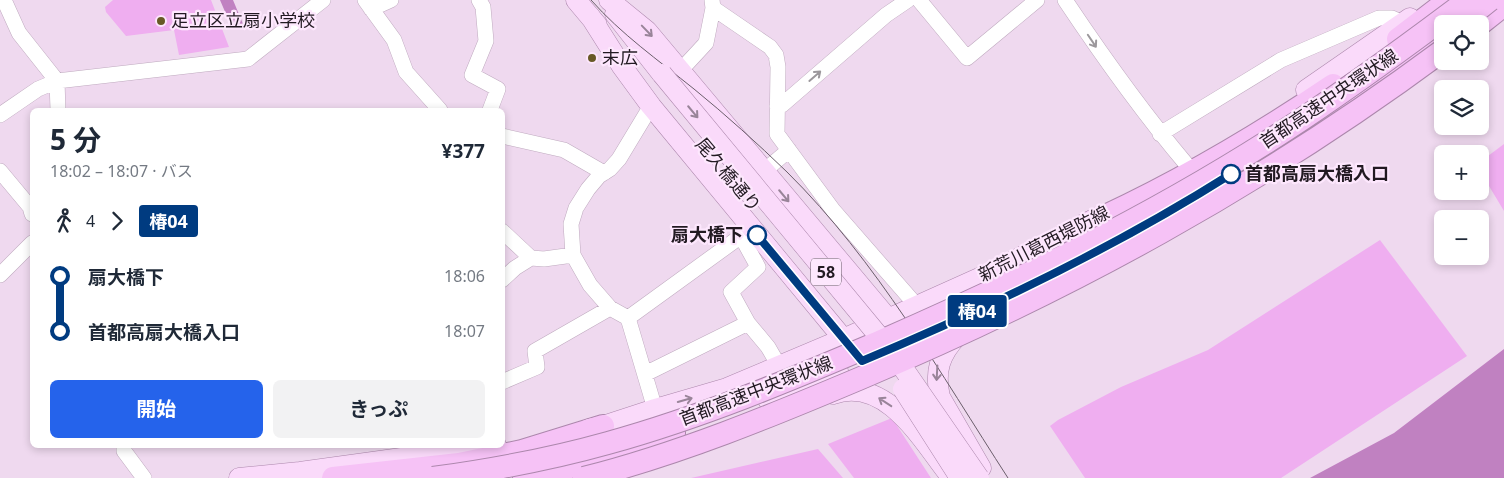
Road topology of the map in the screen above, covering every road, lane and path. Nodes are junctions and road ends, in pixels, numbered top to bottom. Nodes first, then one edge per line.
1 (4, 0) edge
2 (323, 0) edge
3 (391, 0) edge
4 (479, 0) edge
5 (576, 0) edge
6 (604, 0) edge
7 (609, 0) edge
8 (908, 0) edge
9 (919, 0) edge
10 (1037, 0) edge
11 (1065, 0) edge
12 (1433, 0) edge
13 (1449, 0) edge
14 (1468, 0) edge
15 (1480, 0) edge
16 (1490, 0) edge
17 (368, 4) edge
18 (712, 4) edge
19 (1504, 5) edge
20 (1461, 15) edge
21 (1470, 15) edge
22 (1471, 15) edge
23 (590, 16) junction
24 (1489, 17) edge
25 (1403, 23) junction
26 (1434, 35) edge
27 (1434, 42) edge
28 (1434, 48) edge
29 (1434, 58) edge
30 (665, 76) junction
31 (57, 81) junction
32 (651, 106) junction
33 (777, 106) junction
34 (58, 108) edge
35 (438, 108) edge
36 (491, 108) edge
37 (0, 115) edge
38 (1160, 134) junction
39 (505, 137) edge
40 (789, 150) junction
41 (1186, 165) junction
42 (0, 171) edge
43 (763, 172) junction
44 (604, 173) junction
45 (1220, 186) junction
46 (30, 207) edge
47 (1080, 227) junction
48 (1161, 227) junction
49 (747, 232) junction
50 (505, 234) edge
51 (30, 245) edge
52 (1107, 247) junction
53 (573, 255) junction
54 (531, 258) junction
55 (0, 275) edge
56 (505, 277) edge
57 (916, 305) junction
58 (610, 308) junction
59 (628, 318) junction
60 (887, 318) junction
61 (748, 323) junction
62 (843, 339) junction
63 (907, 342) junction
64 (862, 361) junction
65 (779, 366) junction
66 (645, 374) junction
67 (505, 377) edge
68 (654, 408) junction
69 (603, 426) joint
70 (674, 433) junction
71 (512, 447) edge
72 (124, 448) edge
73 (457, 448) edge
74 (658, 450) junction
75 (418, 451) edge
76 (618, 456) junction
77 (542, 477) edge
78 (144, 478) edge
79 (238, 478) edge
80 (333, 478) edge
81 (433, 478) edge
82 (485, 478) edge
83 (584, 478) edge
84 (951, 478) edge
85 (960, 478) edge
86 (979, 478) edge
87 (985, 478) edge

1 - 31 street
2 - 31 street
3 - 17 street
4 - 36 street
5 - 23 main road, 尾久橋通り / 58
6 - 30 main road, 尾久橋通り / 58
7 -> 30 main road
33 -> 8 street
9 - 10 street
11 -> 38 street
12 - 25 main road, 新荒川葛西堤防線
13 - 47 highway
14 - 81 highway, 首都高速中央環状線, bridge
15 - 20 main road
15 - 21 main road
16 - 22 highway, bridge
17 - 35 street
18 - 30 street
18 - 33 street
19 - 24 highway
23 - 30 main road, 尾久橋通り / 58
23 - 32 main road
25 - 38 street
25 - 41 main road, 新荒川葛西堤防線
26 - 52 main road, 新荒川葛西堤防線
27 - 45 highway
28 - 48 main road
29 - 83 highway, 首都高速中央環状線, bridge
30 - 43 main road
30 - 85 main road, 尾久橋通り / 58, bridge
30 -> 86 main road, 尾久橋通り / 58, bridge
31 - 34 street
31 - 37 street
32 - 44 street
32 - 49 main road
33 - 40 street
38 - 41 street
39 - 44 street
40 - 43 street
40 - 57 street
41 - 47 main road, 新荒川葛西堤防線
42 - 46 street
43 -> 60 main road
44 - 53 street
45 - 48 highway
45 - 52 highway
47 - 57 main road, 新荒川葛西堤防線
48 -> 87 main road
49 - 59 street
49 - 61 street
49 - 62 main road
50 - 54 street
51 - 55 street
52 - 63 main road, 新荒川葛西堤防線
53 - 54 street
53 - 58 street
54 - 56 street
57 - 60 main road, 新荒川葛西堤防線
58 - 59 street
58 - 67 street
59 - 66 street
60 - 62 main road, 新荒川葛西堤防線
60 - 63 main road
61 - 65 street
61 - 66 street
62 - 64 main road
62 - 65 main road, 新荒川葛西堤防線
63 - 64 main road, 新荒川葛西堤防線
64 - 70 main road, 新荒川葛西堤防線
68 -> 65 main road, 新荒川葛西堤防線
66 - 68 street
68 - 69 main road, 新荒川葛西堤防線
69 - 71 highway
70 - 76 highway
70 - 82 main road, 新荒川葛西堤防線
71 - 80 highway
72 - 78 street
73 - 75 main road
74 - 76 highway
74 - 77 main road
84 -> 74 main road
75 - 79 main road
76 - 77 highway

